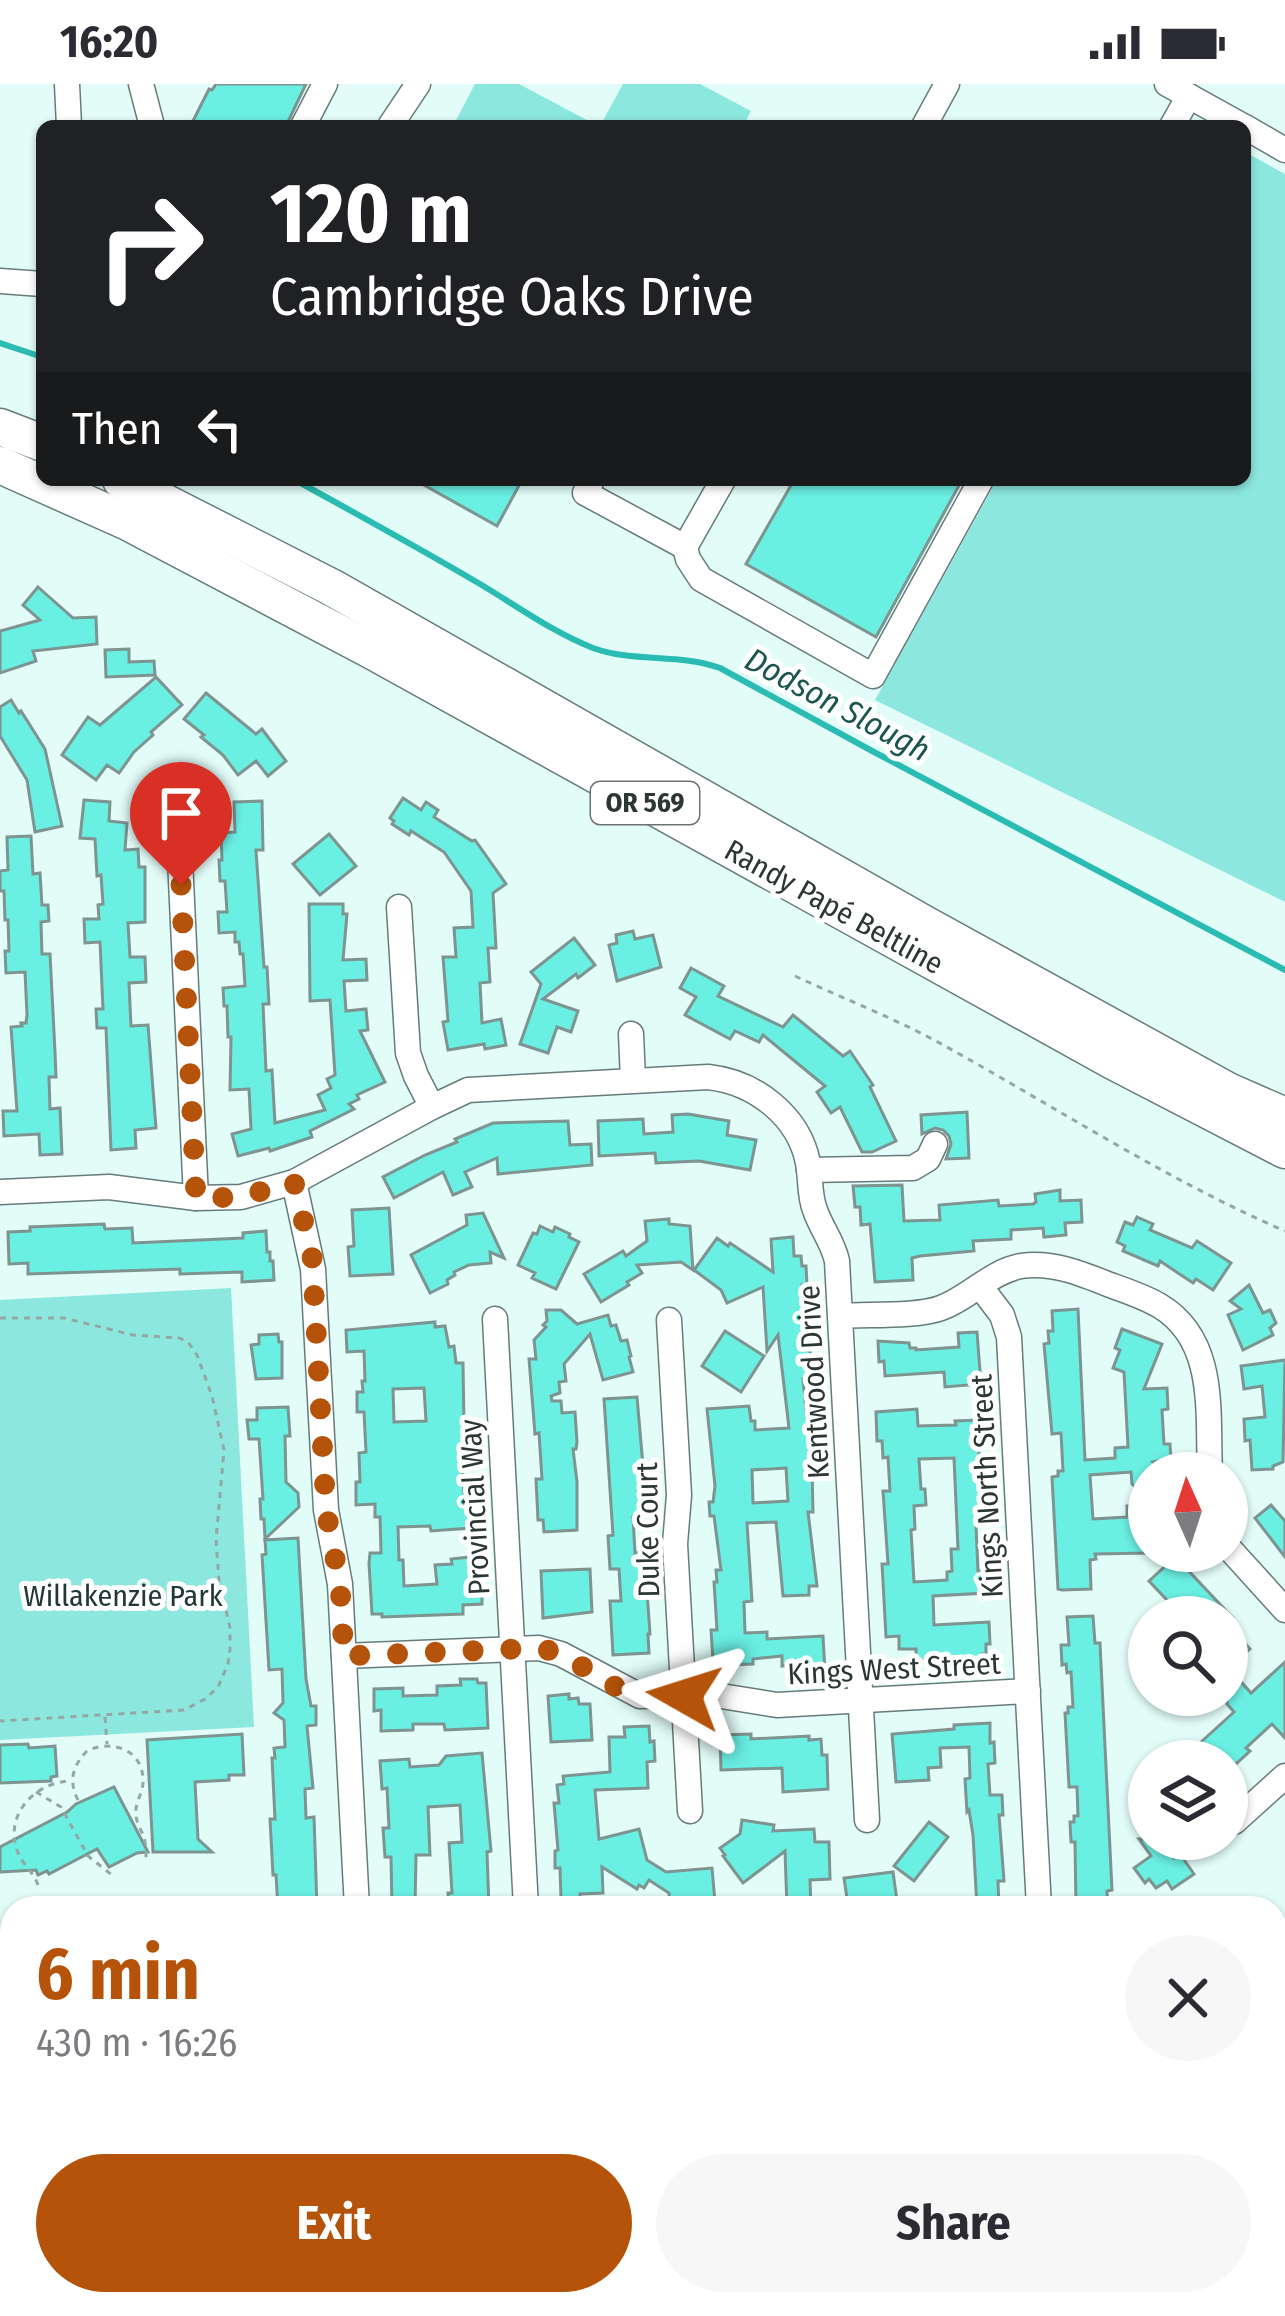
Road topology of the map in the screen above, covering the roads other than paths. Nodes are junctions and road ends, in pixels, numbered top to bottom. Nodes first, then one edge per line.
1 (67, 84) edge
2 (140, 84) edge
3 (325, 84) edge
4 (418, 84) edge
5 (947, 84) edge
6 (1178, 90) edge
7 (69, 120) edge
8 (150, 120) edge
9 (306, 120) edge
10 (394, 120) edge
11 (933, 120) edge
12 (1173, 120) edge
13 (1232, 120) edge
14 (1251, 131) edge
15 (1285, 149) edge
16 (0, 281) edge
17 (36, 284) edge
18 (0, 427) edge
19 (36, 441) edge
20 (0, 465) edge
21 (36, 481) edge
22 (47, 486) edge
23 (133, 486) edge
24 (589, 486) edge
25 (720, 486) edge
26 (978, 486) edge
27 (685, 548) junction
28 (177, 796) dead end
29 (399, 907) dead end
30 (1063, 1001) junction
31 (631, 1034) dead end
32 (633, 1080) junction
33 (1285, 1097) edge
34 (432, 1107) junction
35 (1285, 1116) edge
36 (935, 1144) dead end
37 (1285, 1150) edge
38 (809, 1170) junction
39 (294, 1182) junction
40 (0, 1192) edge
41 (196, 1198) junction
42 (980, 1286) junction
43 (841, 1316) junction
44 (495, 1318) dead end
45 (669, 1320) dead end
46 (1209, 1452) edge
47 (1248, 1569) edge
48 (1285, 1610) edge
49 (513, 1647) junction
50 (344, 1656) junction
51 (1028, 1691) junction
52 (684, 1696) junction
53 (860, 1700) junction
54 (1285, 1776) edge
55 (1248, 1809) edge
56 (690, 1811) dead end
57 (867, 1820) dead end
58 (356, 1896) edge
59 (525, 1896) edge
60 (1038, 1896) edge

1 - 7 street
2 - 8 street
3 - 9 street
4 - 10 street
5 - 11 street
6 - 12 street
6 - 13 street
14 - 15 street
16 - 17 street
18 - 19 highway
20 - 21 highway, Randy Papé Beltline / OR 569
22 - 37 highway, Randy Papé Beltline / OR 569
23 - 30 highway, Randy Papé Beltline / OR 569
24 - 27 street
25 - 27 street
26 - 27 street
28 - 41 street
29 - 34 street
30 - 33 highway
30 - 35 highway, Randy Papé Beltline / OR 569
31 - 32 street
32 - 34 street, Kentwood Drive
32 - 38 street, Kentwood Drive
34 - 39 street, Kentwood Drive
36 - 38 street
38 - 43 street, Kentwood Drive
39 - 41 street, Kentwood Drive
39 - 50 street
40 - 41 street, Kentwood Drive
42 - 43 street
42 - 46 street
42 - 51 street, Kings North Street
43 - 53 street, Kentwood Drive
44 - 49 street, Provincial Way
45 - 52 street, Duke Court
47 - 48 street
49 - 50 street, Kings West Street
49 - 52 street, Kings West Street
49 - 59 street, Provincial Way
50 - 58 street
51 - 53 street, Kings West Street
51 - 60 street, Kings North Street
52 - 53 street, Kings West Street
52 - 56 street, Duke Court
53 - 57 street, Kentwood Drive
54 - 55 street

